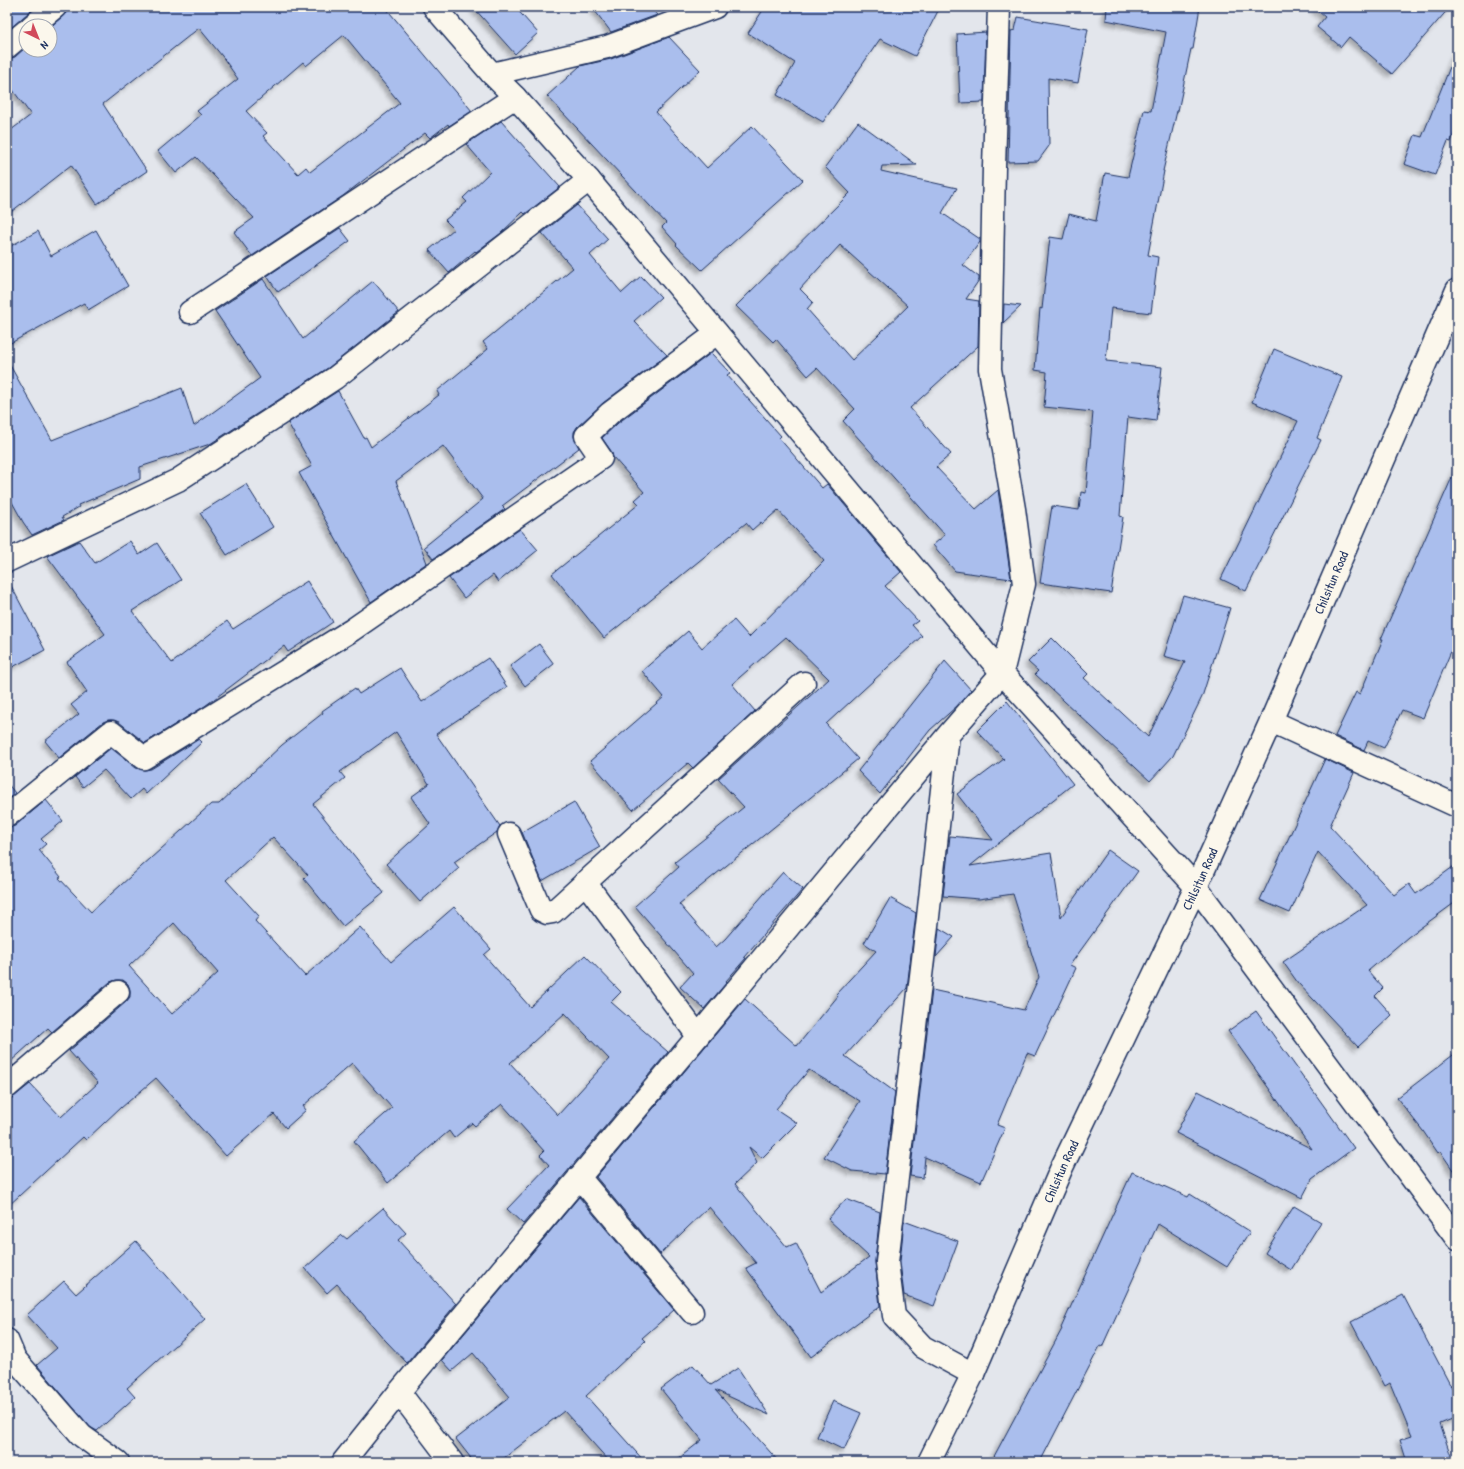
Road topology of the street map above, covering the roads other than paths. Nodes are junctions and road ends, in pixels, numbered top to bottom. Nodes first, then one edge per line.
1 (55, 7) edge
2 (434, 7) edge
3 (715, 7) edge
4 (999, 7) edge
5 (42, 18) edge
6 (18, 38) edge
7 (7, 48) edge
8 (492, 74) junction
9 (515, 97) junction
10 (589, 180) junction
11 (1457, 290) edge
12 (190, 312) dead end
13 (717, 333) junction
14 (7, 561) edge
15 (1002, 673) junction
16 (804, 683) dead end
17 (1271, 721) junction
18 (948, 735) junction
19 (1457, 806) edge
20 (7, 816) edge
21 (509, 834) dead end
22 (585, 882) junction
23 (1196, 887) junction
24 (118, 992) dead end
25 (698, 1036) junction
26 (7, 1087) edge
27 (579, 1177) junction
28 (1457, 1239) edge
29 (692, 1312) dead end
30 (10, 1357) edge
31 (973, 1374) junction
32 (399, 1392) junction
33 (118, 1462) edge
34 (343, 1462) edge
35 (452, 1462) edge
36 (929, 1462) edge

1 - 5 street
2 - 8 street
3 - 8 street
4 - 15 street
6 - 7 street
8 - 9 street
9 - 10 street
9 - 12 street
10 - 13 street
10 - 14 street
11 - 17 street, Chilsitun Road
13 - 15 street
13 - 20 street
15 - 18 street
15 - 23 street
16 - 22 street
17 - 19 street
17 - 23 street, Chilsitun Road
18 - 25 street
18 - 31 street
21 - 22 street
22 - 25 street
23 - 28 street
23 - 31 street, Chilsitun Road
24 - 26 street
25 - 27 street
27 - 29 street
27 - 32 street
30 - 33 street
31 - 36 street, Chilsitun Road
32 - 34 street
32 - 35 street

